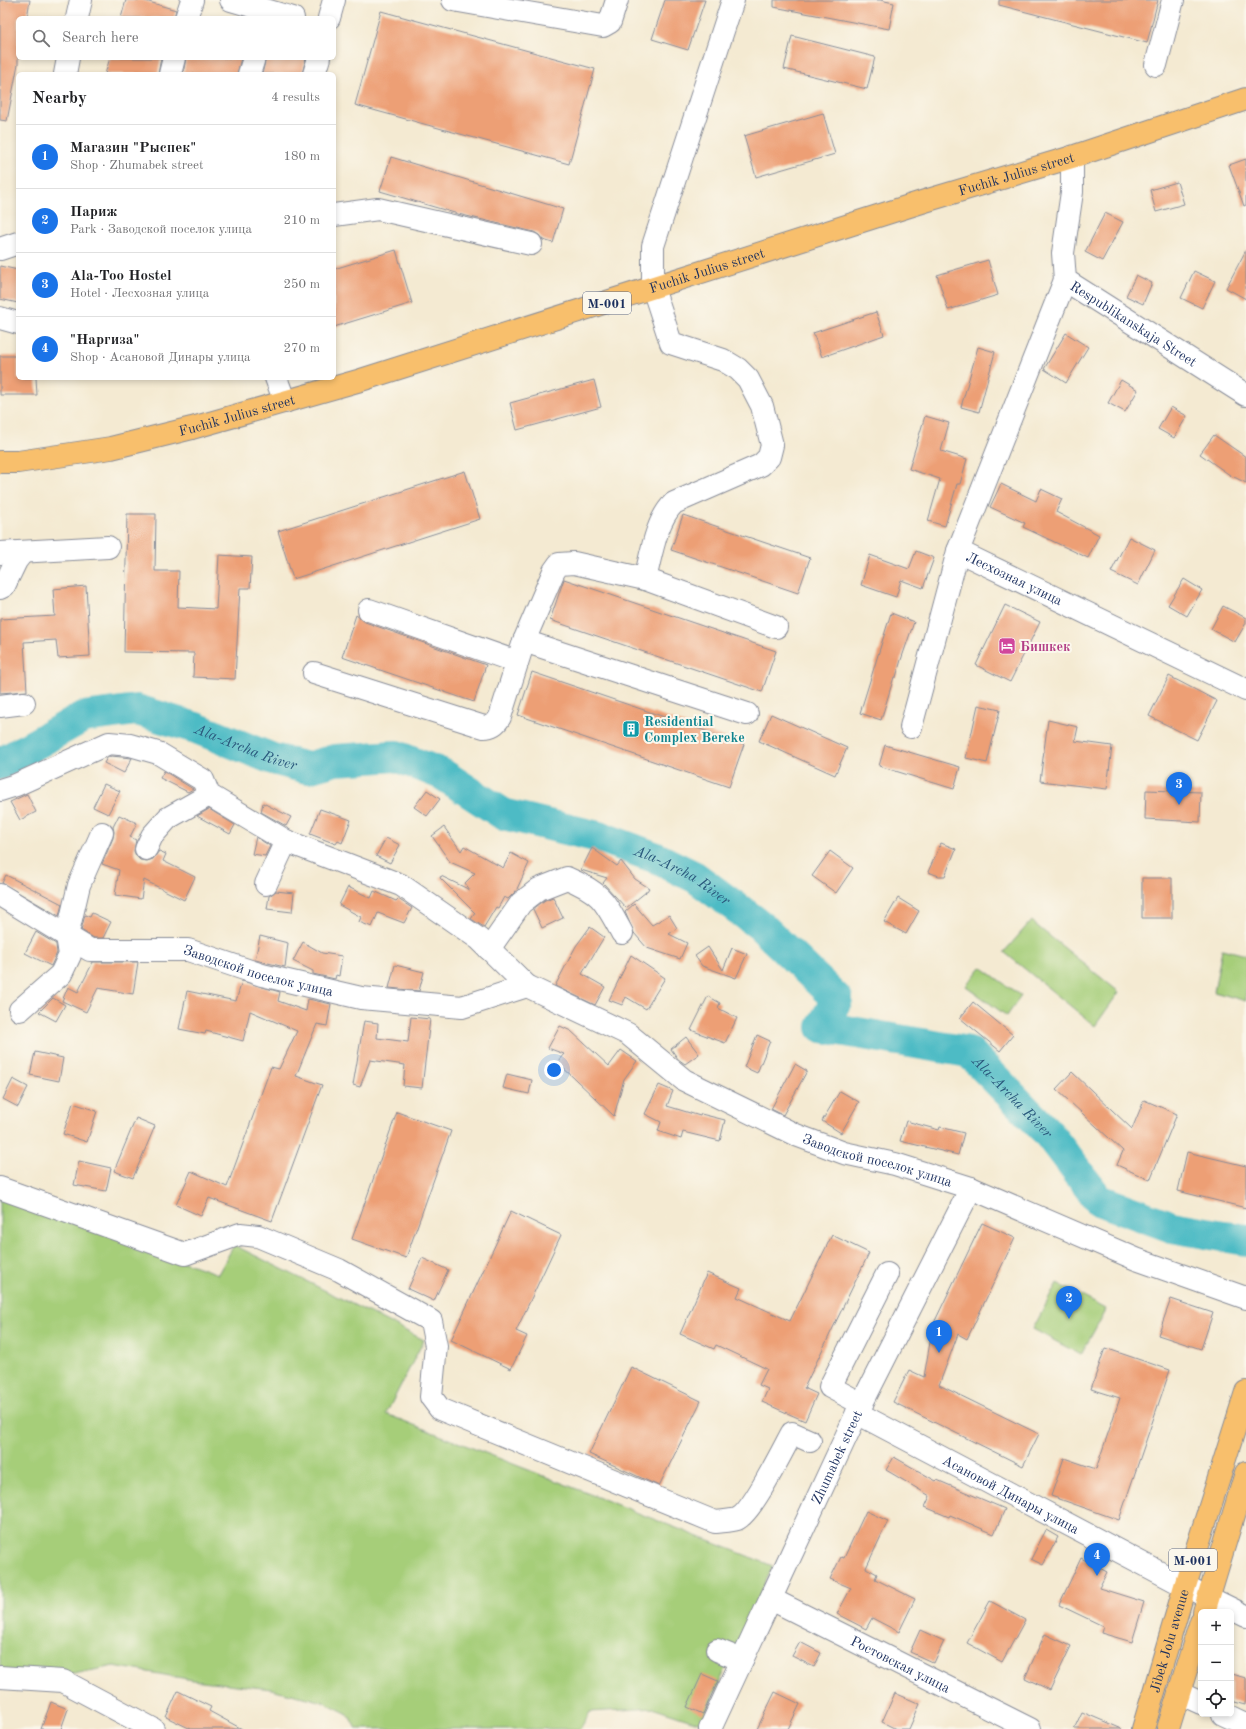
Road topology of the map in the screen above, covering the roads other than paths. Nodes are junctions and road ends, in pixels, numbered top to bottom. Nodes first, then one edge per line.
1 (81, 0) edge
2 (192, 0) edge
3 (231, 0) edge
4 (334, 0) edge
5 (453, 0) edge
6 (617, 0) edge
7 (734, 0) edge
8 (1173, 0) edge
9 (266, 14) edge
10 (77, 16) edge
11 (187, 16) edge
12 (280, 16) edge
13 (330, 16) edge
14 (68, 60) edge
15 (174, 60) edge
16 (253, 60) edge
17 (318, 60) edge
18 (1156, 65) dead end
19 (65, 72) edge
20 (170, 72) edge
21 (250, 72) edge
22 (315, 72) edge
23 (1246, 99) edge
24 (1072, 157) junction
25 (336, 215) edge
26 (16, 244) edge
27 (531, 244) dead end
28 (0, 249) edge
29 (1065, 280) junction
30 (653, 288) junction
31 (0, 318) edge
32 (16, 322) edge
33 (277, 380) edge
34 (1246, 395) edge
35 (285, 402) junction
36 (0, 462) edge
37 (108, 547) dead end
38 (958, 551) junction
39 (23, 552) junction
40 (0, 553) edge
41 (645, 579) junction
42 (0, 588) edge
43 (369, 610) dead end
44 (776, 627) dead end
45 (524, 641) junction
46 (517, 662) junction
47 (314, 673) dead end
48 (1246, 690) edge
49 (24, 703) dead end
50 (0, 706) edge
51 (747, 714) dead end
52 (911, 727) dead end
53 (0, 790) edge
54 (209, 795) junction
55 (102, 833) dead end
56 (286, 841) junction
57 (146, 849) dead end
58 (266, 884) dead end
59 (0, 895) edge
60 (622, 933) dead end
61 (67, 936) junction
62 (489, 949) junction
63 (528, 986) junction
64 (20, 1010) dead end
65 (0, 1188) edge
66 (971, 1188) junction
67 (887, 1274) dead end
68 (1246, 1298) edge
69 (1246, 1392) edge
70 (860, 1409) junction
71 (810, 1441) dead end
72 (1246, 1473) edge
73 (1185, 1586) junction
74 (771, 1599) junction
75 (1206, 1605) edge
76 (1246, 1616) edge
77 (1198, 1631) edge
78 (717, 1650) dead end
79 (742, 1660) junction
80 (0, 1677) edge
81 (1179, 1693) junction
82 (1198, 1702) edge
83 (1229, 1717) edge
84 (1246, 1725) edge
85 (153, 1729) edge
86 (710, 1729) edge
87 (1030, 1729) edge
88 (1143, 1729) edge
89 (1168, 1729) edge

1 - 10 street
2 - 11 street
3 - 9 street
4 - 13 street
5 - 6 street
7 - 30 street
8 - 18 street
9 - 12 street
14 - 19 street
15 - 20 street
16 - 21 street
17 - 22 street
23 - 24 main road, Fuchik Julius street / М-001
24 - 29 street, Respublikanskaja Street
24 - 30 main road, Fuchik Julius street / М-001
25 - 27 street
26 - 28 street
29 - 34 street, Respublikanskaja Street
29 - 38 street, Лесхозная улица
30 - 35 main road, Fuchik Julius street / М-001
30 - 41 street
31 - 32 street
33 - 35 street
35 - 36 main road, Fuchik Julius street / М-001
37 - 39 street
38 - 48 street, Лесхозная улица
38 - 52 street
39 - 40 street
39 - 42 street
41 - 44 street
41 - 45 street
43 - 46 street
45 - 46 street
45 - 51 street
46 - 47 street
49 - 50 street
53 - 54 street
54 - 56 street, Заводской поселок улица
54 - 57 street
55 - 61 street
56 - 58 street
56 - 62 street, Заводской поселок улица
59 - 61 street, Заводской поселок улица
60 - 62 street
61 - 63 street, Заводской поселок улица
61 - 64 street
62 - 63 street, Заводской поселок улица
63 - 66 street, Заводской поселок улица
65 - 71 street
66 - 68 street, Заводской поселок улица
66 - 70 street, Zhumabek street
67 - 70 street, Асановой Динары улица
69 - 73 main road, Jibek Jolu avenue / М-001
70 - 73 street, Асановой Динары улица
70 - 74 street, Zhumabek street
72 - 75 main road, Jibek Jolu avenue / М-001
73 - 75 street, Асановой Динары улица
73 - 88 main road, Jibek Jolu avenue / М-001
74 - 79 street, Zhumabek street
74 - 87 street, Ростовская улица
75 - 76 street, Асановой Динары улица
77 - 81 main road, Jibek Jolu avenue
78 - 79 street
79 - 86 street, Zhumabek street
80 - 85 street
81 - 82 street
81 - 89 main road, Jibek Jolu avenue
83 - 84 street

